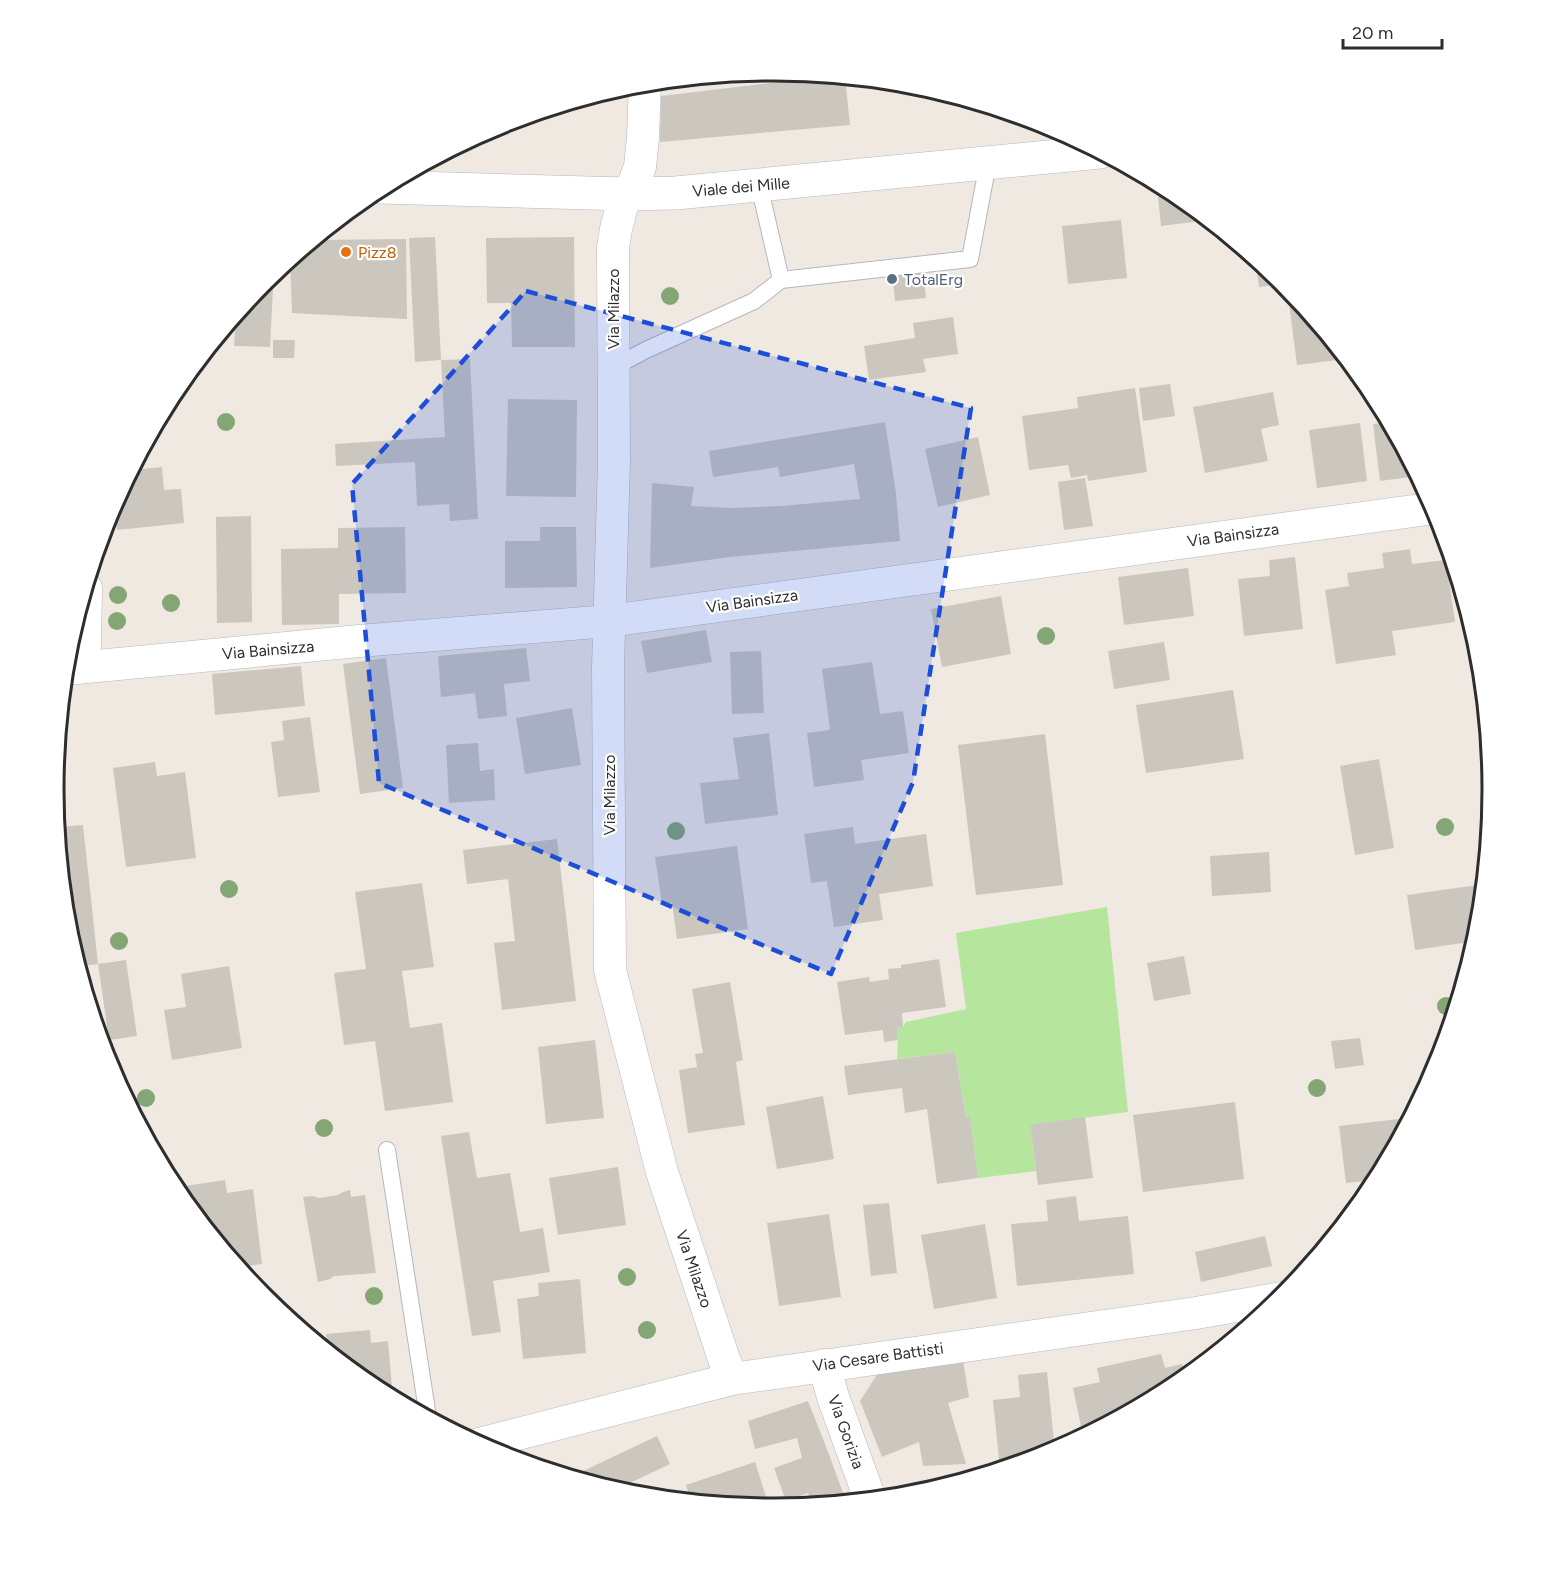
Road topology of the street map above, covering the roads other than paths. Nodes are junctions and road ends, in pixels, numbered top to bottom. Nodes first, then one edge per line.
1 (645, 93) edge
2 (1086, 153) edge
3 (987, 163) junction
4 (759, 185) junction
5 (399, 188) edge
6 (626, 194) junction
7 (781, 280) junction
8 (614, 368) junction
9 (1425, 509) edge
10 (85, 621) edge
11 (609, 621) junction
12 (76, 662) edge
13 (75, 668) edge
14 (387, 1150) dead end
15 (1264, 1301) edge
16 (824, 1365) junction
17 (732, 1379) junction
18 (427, 1408) edge
19 (493, 1441) edge
20 (867, 1492) edge

1 - 6 street, Via Milazzo
2 - 3 street, Viale dei Mille
3 - 4 street, Viale dei Mille
3 - 7 lane
4 - 6 street, Viale dei Mille
4 - 7 lane
5 - 6 street, Viale dei Mille
6 - 8 street, Via Milazzo
7 - 8 lane
8 - 11 street, Via Milazzo
9 - 11 street, Via Bainsizza
10 - 12 street
11 - 13 street, Via Bainsizza
11 - 17 street, Via Milazzo
14 - 18 lane
15 - 16 street, Via Cesare Battisti
16 - 17 street, Via Cesare Battisti
16 - 20 street, Via Gorizia
17 - 19 street, Via Cesare Battisti

